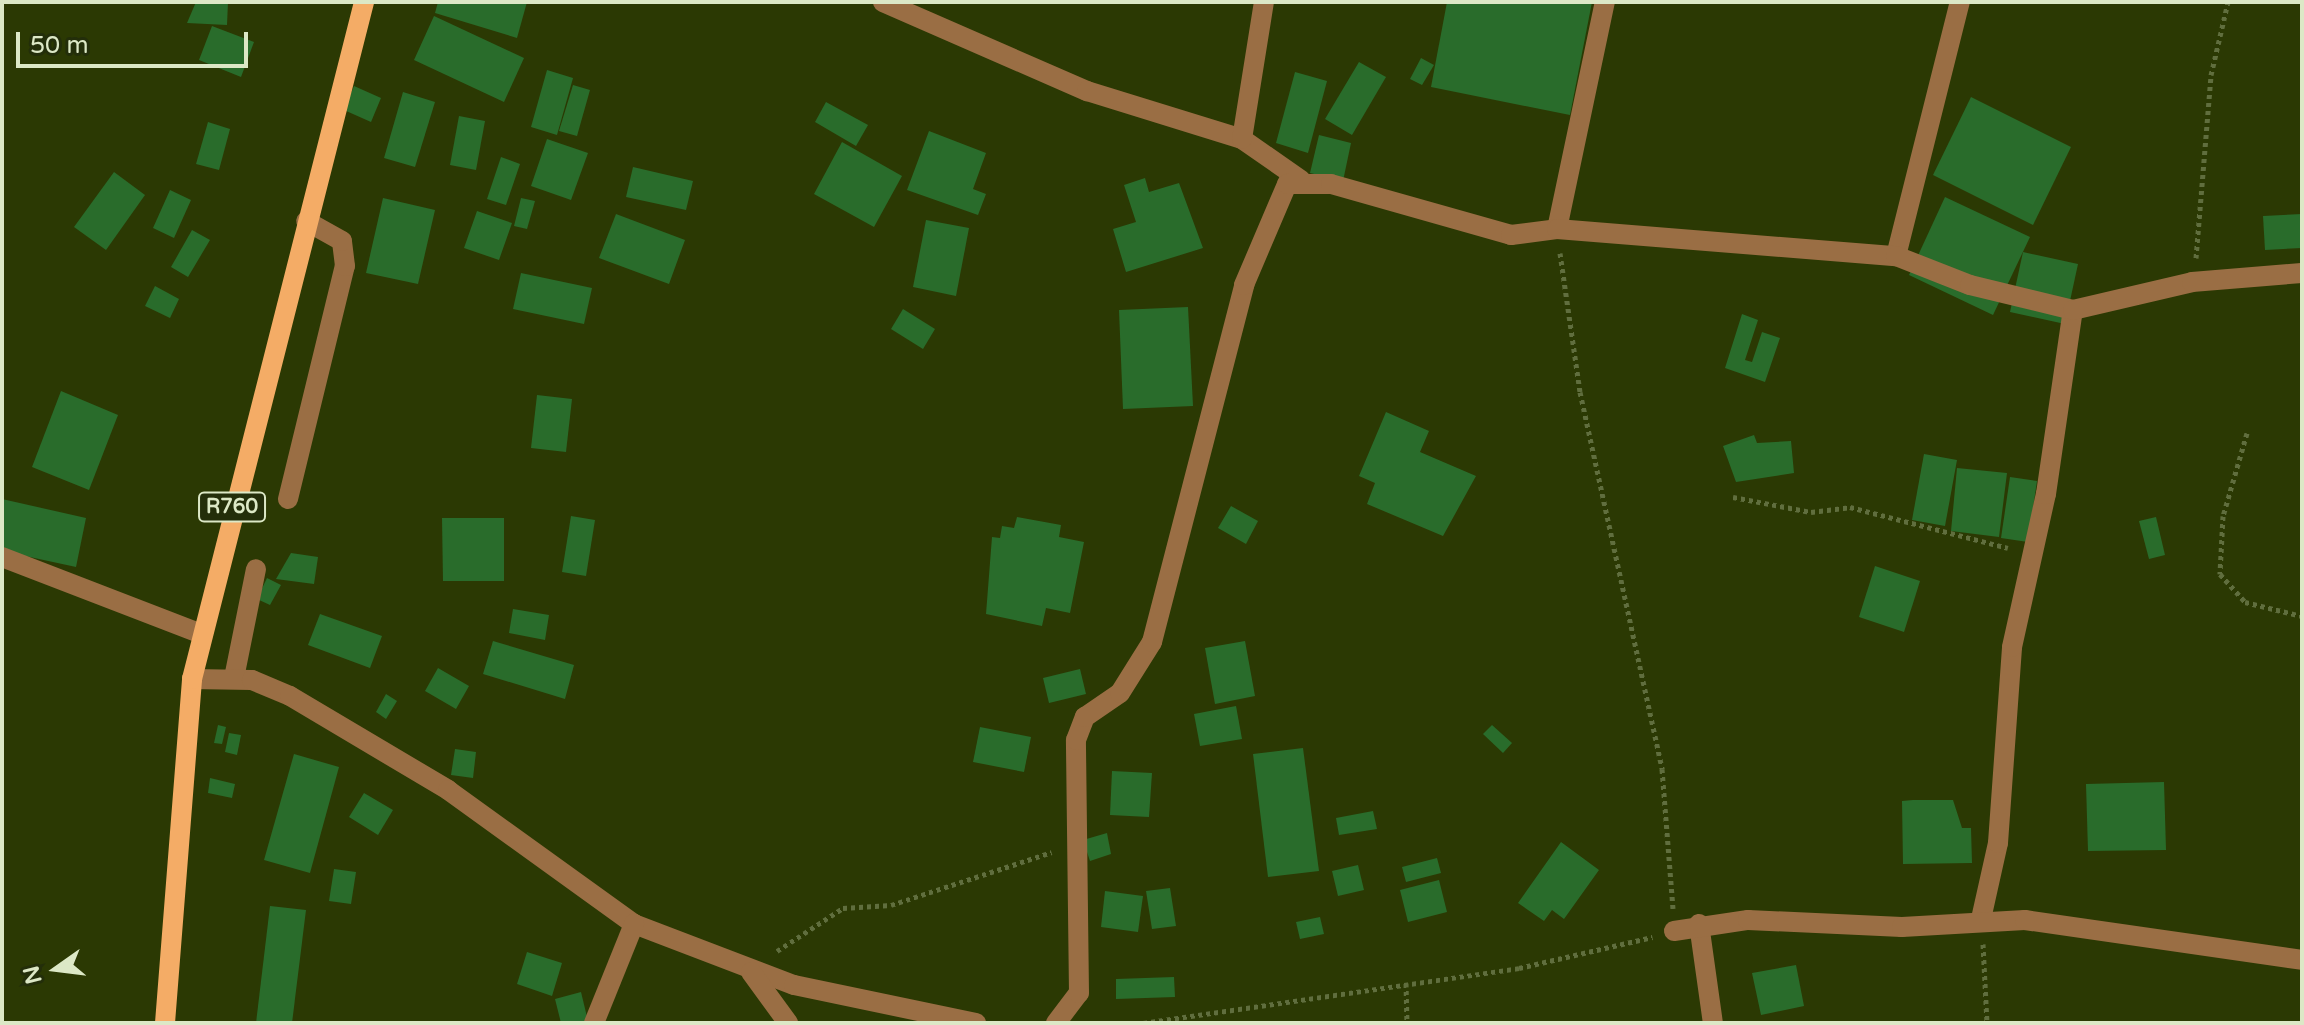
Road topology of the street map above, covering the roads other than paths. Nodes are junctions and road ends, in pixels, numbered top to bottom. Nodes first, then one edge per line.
1 (364, 2) edge
2 (883, 2) edge
3 (1264, 2) edge
4 (1605, 2) edge
5 (1960, 2) edge
6 (1242, 139) junction
7 (1301, 180) junction
8 (306, 221) junction
9 (1557, 229) junction
10 (1896, 256) junction
11 (2302, 273) edge
12 (2073, 310) junction
13 (288, 499) dead end
14 (2, 557) edge
15 (256, 569) dead end
16 (202, 634) junction
17 (234, 678) junction
18 (192, 679) junction
19 (1981, 919) junction
20 (634, 924) junction
21 (1699, 924) junction
22 (1674, 931) road end
23 (2302, 960) edge
24 (751, 972) junction
25 (165, 1023) edge
26 (594, 1023) edge
27 (788, 1023) edge
28 (976, 1023) edge
29 (1056, 1023) edge
30 (1713, 1023) edge

1 - 8 main road, R760
2 - 6 street
3 - 6 street
4 - 9 street
5 - 10 street
6 - 7 street
7 - 9 street
7 - 29 street
8 - 13 street
8 - 16 main road, R760
9 - 10 street
10 - 12 street
11 - 12 street
12 - 19 street
14 - 16 street
15 - 17 street
16 - 18 main road, R760
17 - 18 street
17 - 20 street
18 - 25 main road, R760
19 - 21 street
19 - 23 street
20 - 24 street
20 - 26 street
21 - 22 street
21 - 30 street
24 - 27 street
24 - 28 street

